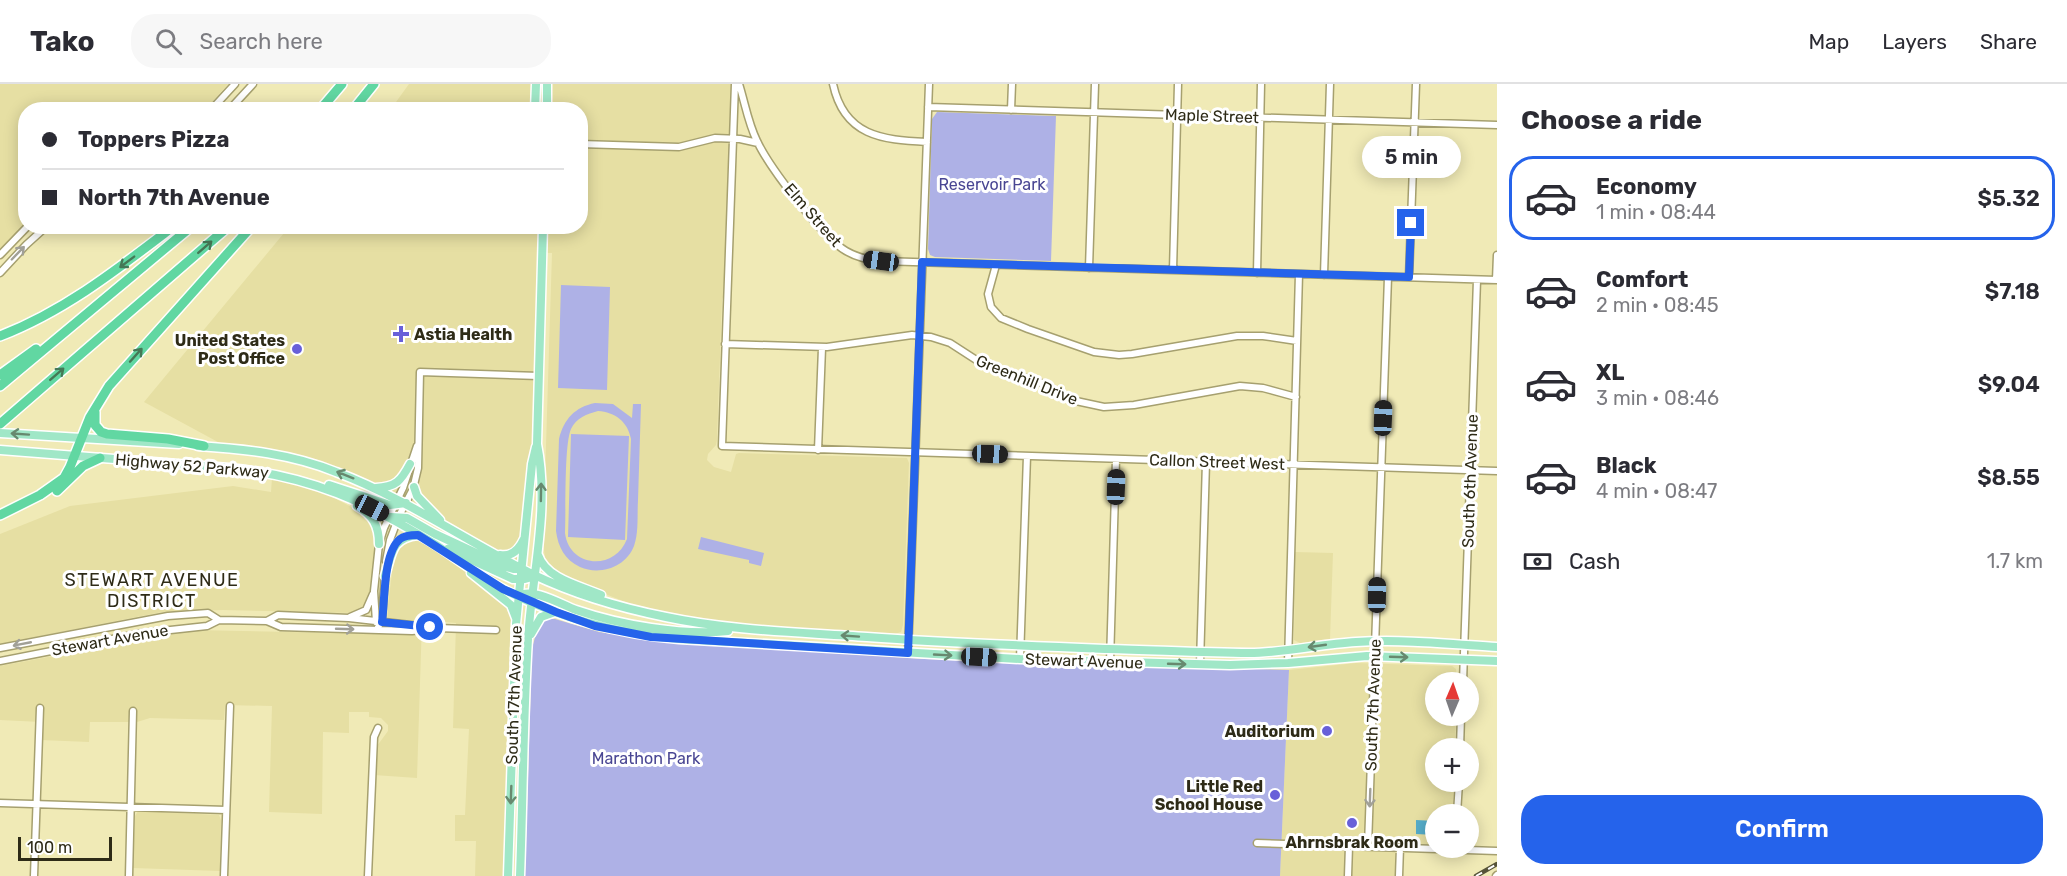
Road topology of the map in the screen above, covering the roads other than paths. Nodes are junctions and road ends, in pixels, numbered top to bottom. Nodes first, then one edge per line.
1 (235, 84) edge
2 (253, 84) edge
3 (342, 84) edge
4 (374, 84) edge
5 (536, 84) edge
6 (547, 84) edge
7 (737, 84) edge
8 (833, 84) edge
9 (929, 84) edge
10 (1012, 84) edge
11 (1095, 84) edge
12 (1178, 84) edge
13 (1261, 84) edge
14 (1330, 84) edge
15 (1416, 84) edge
16 (218, 102) edge
17 (236, 102) edge
18 (326, 102) edge
19 (359, 102) edge
20 (535, 102) edge
21 (547, 102) edge
22 (928, 107) junction
23 (1011, 110) junction
24 (1094, 112) junction
25 (1177, 115) junction
26 (1260, 117) junction
27 (1329, 120) junction
28 (1414, 123) junction
29 (1497, 125) edge
30 (733, 138) junction
31 (927, 142) junction
32 (758, 143) junction
33 (588, 144) edge
34 (20, 234) edge
35 (38, 234) edge
36 (163, 234) edge
37 (182, 234) edge
38 (220, 234) edge
39 (245, 234) edge
40 (543, 234) edge
41 (0, 255) edge
42 (1497, 255) edge
43 (922, 262) junction
44 (996, 265) junction
45 (1089, 268) junction
46 (1173, 270) junction
47 (0, 273) edge
48 (1257, 273) junction
49 (1299, 274) junction
50 (1324, 275) junction
51 (1388, 277) junction
52 (1409, 277) junction
53 (1478, 280) junction
54 (1497, 280) edge
55 (98, 303) junction
56 (919, 335) junction
57 (0, 336) edge
58 (1297, 341) junction
59 (725, 344) junction
60 (822, 348) junction
61 (0, 375) edge
62 (539, 376) junction
63 (0, 386) edge
64 (1296, 397) junction
65 (100, 399) junction
66 (0, 424) edge
67 (0, 433) edge
68 (82, 438) junction
69 (537, 444) junction
70 (418, 445) junction
71 (204, 446) junction
72 (0, 450) edge
73 (818, 450) junction
74 (915, 453) junction
75 (75, 456) junction
76 (1027, 456) junction
77 (100, 458) junction
78 (1116, 459) junction
79 (1206, 462) junction
80 (410, 464) junction
81 (1294, 464) junction
82 (1382, 468) junction
83 (1470, 471) junction
84 (1497, 471) edge
85 (310, 482) junction
86 (414, 487) junction
87 (326, 488) junction
88 (376, 488) junction
89 (400, 502) junction
90 (27, 503) junction
91 (0, 515) edge
92 (395, 518) junction
93 (452, 531) junction
94 (526, 533) junction
95 (418, 535) junction
96 (379, 544) junction
97 (435, 544) junction
98 (538, 553) junction
99 (495, 554) junction
100 (453, 556) junction
101 (522, 568) junction
102 (385, 576) junction
103 (536, 576) junction
104 (521, 580) junction
105 (374, 591) junction
106 (519, 596) junction
107 (533, 598) junction
108 (631, 609) junction
109 (556, 612) junction
110 (346, 618) junction
111 (219, 620) junction
112 (267, 621) junction
113 (379, 621) junction
114 (516, 624) junction
115 (437, 628) junction
116 (746, 629) junction
117 (378, 630) junction
118 (496, 630) dead end
119 (528, 640) junction
120 (908, 640) junction
121 (1375, 642) junction
122 (1464, 645) junction
123 (1020, 646) junction
124 (1497, 647) edge
125 (0, 648) edge
126 (1111, 649) junction
127 (1288, 650) junction
128 (1200, 652) junction
129 (908, 653) junction
130 (1374, 656) junction
131 (1020, 659) junction
132 (1463, 659) junction
133 (0, 661) edge
134 (1497, 661) edge
135 (1110, 662) junction
136 (1288, 663) junction
137 (1200, 664) junction
138 (1462, 672) edge
139 (230, 706) dead end
140 (40, 708) dead end
141 (133, 711) dead end
142 (378, 728) dead end
143 (0, 803) edge
144 (36, 804) junction
145 (131, 806) junction
146 (226, 810) junction
147 (1257, 843) dead end
148 (1349, 846) junction
149 (1368, 846) junction
150 (1400, 847) junction
151 (1425, 847) edge
152 (1479, 850) edge
153 (1497, 851) edge
154 (34, 876) edge
155 (129, 876) edge
156 (224, 876) edge
157 (368, 876) edge
158 (508, 876) edge
159 (520, 876) edge
160 (1348, 876) edge
161 (1399, 876) edge

1 - 16 street
2 - 17 street
3 - 18 highway
4 - 19 highway
5 - 20 main road
6 - 21 main road
7 - 30 street
7 - 32 street, Elm Street
8 - 31 street
9 - 22 street
10 - 23 street
11 - 24 street
12 - 25 street
13 - 26 street
14 - 27 street
15 - 28 street
22 - 23 street, Maple Street
22 - 31 street
23 - 24 street, Maple Street
24 - 25 street, Maple Street
24 - 45 street
25 - 26 street, Maple Street
25 - 46 street
26 - 27 street, Maple Street
26 - 48 street
27 - 28 street, Maple Street
27 - 50 street
28 - 29 street, Maple Street
28 - 52 street
30 - 32 street
30 - 33 street
30 - 59 street
31 - 43 street
32 - 43 street, Elm Street
34 - 41 street
47 -> 35 street
36 -> 57 highway
37 - 55 highway
66 -> 38 highway
65 -> 39 highway
40 - 62 main road, South 17th Avenue
42 - 54 street
43 - 44 street, Elm Street
43 - 56 street
44 - 45 street, Elm Street
44 - 58 street
45 - 46 street, Elm Street
46 - 48 street, Elm Street
48 - 49 street, Elm Street
49 - 50 street, Elm Street
49 - 58 street
50 - 51 street, Elm Street
51 - 52 street, Elm Street
51 - 82 street, South 7th Avenue
52 - 53 street, Elm Street
53 - 54 street, Elm Street
53 - 83 street, South 6th Avenue
55 - 61 highway
55 - 63 highway
56 - 60 street, Greenhill Drive
56 - 64 street, Greenhill Drive
56 - 74 street
58 - 64 street
59 - 60 street, Greenhill Drive
59 - 73 street, Callon Street West
60 - 73 street
62 - 69 main road, South 17th Avenue
62 - 70 street
64 - 81 street
65 - 68 highway
65 - 71 highway
68 -> 67 main road, Highway 52 Parkway
68 - 71 main road, Highway 52 Parkway
68 - 75 highway
69 - 94 main road, South 17th Avenue
98 -> 69 main road, South 17th Avenue
70 - 80 street
70 - 86 street
88 -> 71 main road, Highway 52 Parkway
72 - 75 main road, Highway 52 Parkway
73 - 74 street, Callon Street West
74 - 76 street, Callon Street West
74 - 120 street
75 - 77 main road, Highway 52 Parkway
75 - 90 highway
76 - 78 street, Callon Street West
76 - 123 street
77 - 85 main road, Highway 52 Parkway
77 - 90 highway
78 - 79 street, Callon Street West
78 - 126 street
79 - 81 street, Callon Street West
79 - 128 street
80 - 88 main road
80 - 89 street
81 - 82 street, Callon Street West
81 - 127 street
82 - 83 street, Callon Street West
82 - 121 street, South 7th Avenue
83 - 84 street, Callon Street West
83 - 122 street, South 6th Avenue
85 - 87 main road, Highway 52 Parkway
85 - 89 main road
86 - 89 street
86 - 93 main road
87 - 92 main road, Highway 52 Parkway
87 - 96 main road
88 - 89 main road, Highway 52 Parkway
89 - 92 street
89 - 92 street
89 - 93 main road, Highway 52 Parkway
90 - 91 highway
92 - 95 main road, Highway 52 Parkway
92 - 96 street
92 - 101 main road
92 - 102 street
93 - 99 main road, Highway 52 Parkway
94 - 99 main road
94 - 101 main road, South 17th Avenue
95 - 97 main road, Highway 52 Parkway
95 - 102 main road
96 - 105 street
97 - 100 main road, Highway 52 Parkway
97 - 104 main road
98 - 103 main road, South 17th Avenue
98 - 108 main road
99 - 101 main road, Highway 52 Parkway
100 - 106 main road, Highway 52 Parkway
100 - 114 main road
101 - 103 main road, Highway 52 Parkway
101 - 104 main road, South 17th Avenue
102 - 113 street
103 - 104 main road
103 - 107 main road, South 17th Avenue
103 - 108 main road, Stewart Avenue
104 - 106 main road, South 17th Avenue
105 - 110 street
105 - 113 street
106 - 107 main road, Highway 52 Parkway
106 - 114 main road, South 17th Avenue
107 - 109 main road, Stewart Avenue
107 - 116 main road
107 - 119 main road, South 17th Avenue
108 - 116 main road, Stewart Avenue
109 - 119 main road
109 - 129 main road, Stewart Avenue
110 - 112 street, Stewart Avenue
110 - 113 street, Stewart Avenue
111 - 112 street, Stewart Avenue
111 -> 125 street, Stewart Avenue
111 - 133 street, Stewart Avenue
112 -> 117 street, Stewart Avenue
113 - 115 street, Stewart Avenue
113 - 117 street
114 -> 158 main road, South 17th Avenue
115 - 117 street, Stewart Avenue
115 - 118 street, Stewart Avenue
120 -> 116 main road, Stewart Avenue
119 - 159 main road, South 17th Avenue
120 - 123 main road, Stewart Avenue
120 - 129 street
121 - 122 main road, Stewart Avenue
121 -> 127 main road, Stewart Avenue
121 - 130 street, South 7th Avenue
122 - 124 main road, Stewart Avenue
122 - 132 street, South 6th Avenue
123 - 126 main road, Stewart Avenue
123 - 131 street
126 - 128 main road, Stewart Avenue
126 - 135 street
127 - 128 main road, Stewart Avenue
127 - 136 street
128 - 137 street
129 -> 131 main road, Stewart Avenue
130 -> 132 main road, Stewart Avenue
130 - 136 main road, Stewart Avenue
130 -> 149 street, South 7th Avenue
131 - 135 main road, Stewart Avenue
132 - 134 main road, Stewart Avenue
132 - 138 street, South 6th Avenue
135 -> 137 main road, Stewart Avenue
136 - 137 main road, Stewart Avenue
139 - 146 street
140 - 144 street
141 - 145 street
142 - 157 street
143 - 144 street
144 - 145 street
144 - 154 street
145 - 146 street
145 - 155 street
146 - 156 street
147 - 148 street
148 - 149 street
148 - 160 street
149 - 150 street
150 - 151 street
150 - 161 street
152 - 153 street

